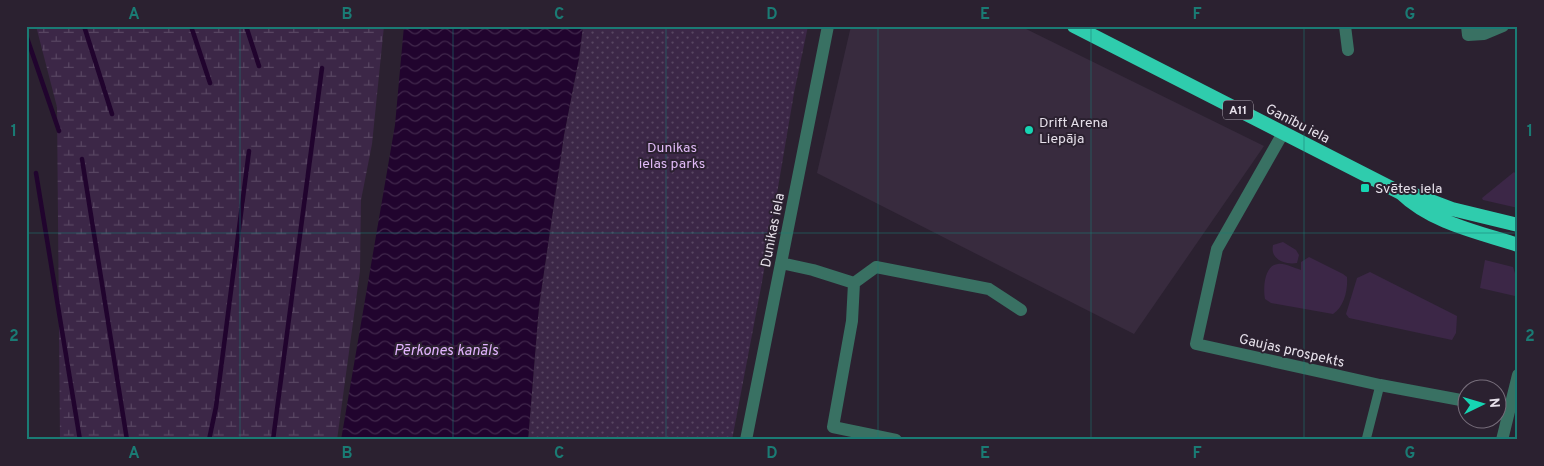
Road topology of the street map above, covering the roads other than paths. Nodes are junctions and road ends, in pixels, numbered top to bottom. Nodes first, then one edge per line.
1 (828, 26) edge
2 (1074, 26) edge
3 (1345, 26) edge
4 (1467, 26) edge
5 (1503, 26) edge
6 (1348, 50) dead end
7 (1283, 134) junction
8 (1402, 193) junction
9 (1518, 225) edge
10 (1518, 245) edge
11 (781, 263) junction
12 (854, 284) junction
13 (1021, 310) dead end
14 (1518, 375) edge
15 (1380, 385) junction
16 (1456, 399) edge
17 (1506, 408) edge
18 (1510, 409) junction
19 (746, 440) edge
20 (896, 440) edge
21 (1366, 440) edge
22 (1502, 440) edge

1 - 11 street, Dunikas iela
2 - 7 highway, Ganību iela / A11
3 - 6 street
4 - 5 street
7 - 8 highway, Ganību iela / A11
7 - 15 street, Gaujas prospekts
8 - 9 highway, Ganību iela / A11
8 - 10 highway, Ganību iela / A11
11 - 12 street
11 - 19 street, Dunikas iela
12 - 13 street
12 - 20 street
14 - 18 street
15 - 16 street, Gaujas prospekts
15 - 21 street
17 - 18 street
18 - 22 street

